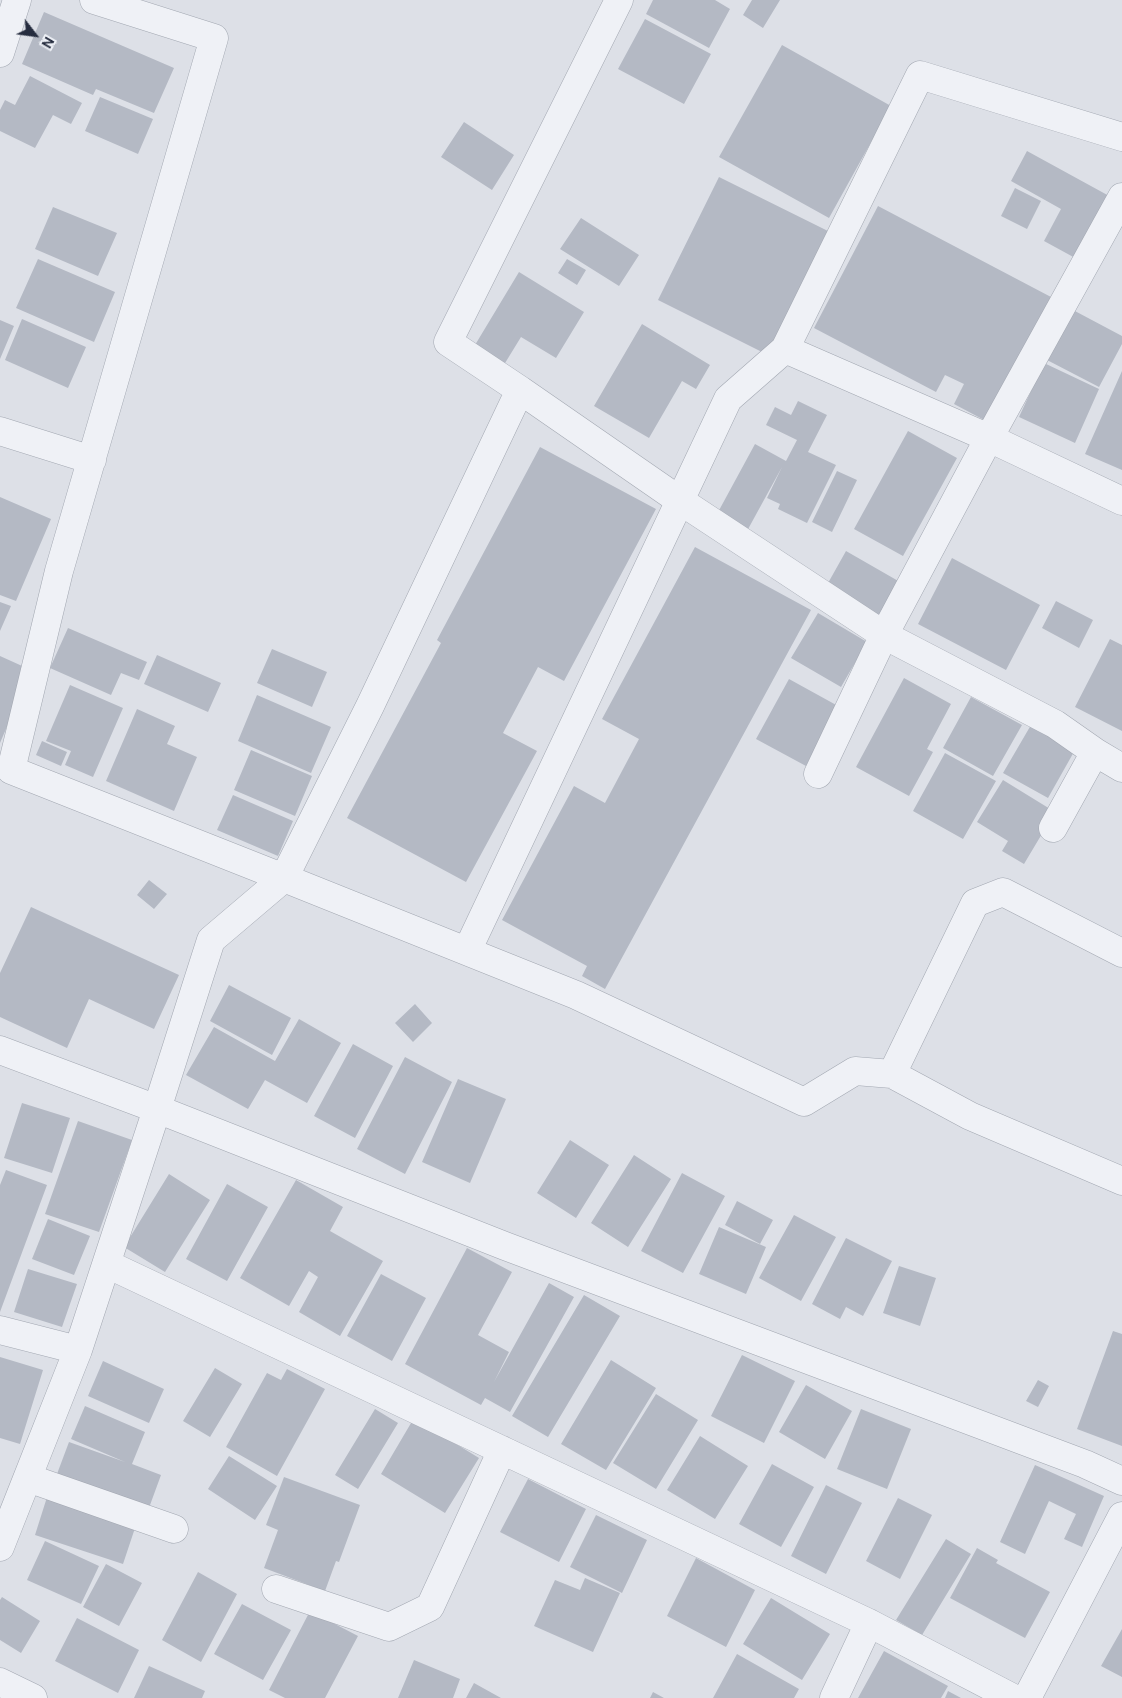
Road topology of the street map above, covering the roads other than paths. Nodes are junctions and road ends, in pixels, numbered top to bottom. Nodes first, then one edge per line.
1 (16, 0) edge
2 (94, 0) edge
3 (620, 0) edge
4 (0, 53) edge
5 (1122, 137) edge
6 (1122, 197) edge
7 (785, 349) junction
8 (520, 390) junction
9 (0, 431) edge
10 (989, 438) junction
11 (92, 460) junction
12 (679, 500) junction
13 (1122, 501) edge
14 (884, 636) junction
15 (1095, 752) junction
16 (6, 768) edge
17 (1122, 768) edge
18 (818, 774) dead end
19 (1053, 828) dead end
20 (284, 878) junction
21 (467, 951) junction
22 (1122, 953) edge
23 (0, 1050) edge
24 (892, 1074) junction
25 (157, 1109) junction
26 (1122, 1181) edge
27 (107, 1264) junction
28 (0, 1330) edge
29 (78, 1350) junction
30 (502, 1450) junction
31 (28, 1478) junction
32 (1122, 1481) edge
33 (1122, 1516) edge
34 (174, 1529) dead end
35 (0, 1547) edge
36 (276, 1589) dead end
37 (870, 1623) junction
38 (0, 1682) edge
39 (33, 1698) edge
40 (834, 1698) edge
41 (1012, 1698) edge
42 (1027, 1698) edge

1 - 4 street
2 - 11 street
3 - 8 street
5 - 7 street
6 - 10 street
7 - 10 street
7 - 12 street
8 - 12 street
8 - 20 street
9 - 11 street
10 - 13 street
10 - 14 street
11 - 16 street
12 - 14 street
12 - 21 street
14 - 15 street
14 - 18 street
15 - 17 street
15 - 19 street
16 - 20 street
20 - 21 street
20 - 25 street
21 - 24 street
22 - 24 street
23 - 25 street
24 - 26 street
25 - 27 street
25 - 32 street
27 - 29 street
27 - 30 street
28 - 29 street
29 - 31 street
30 - 36 street
30 - 37 street
31 - 34 street
31 - 35 street
33 - 42 street
37 - 40 street
37 - 41 street
38 - 39 street

